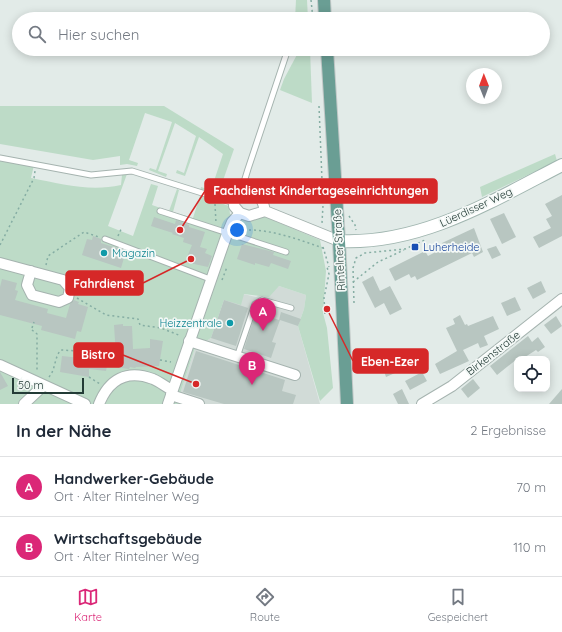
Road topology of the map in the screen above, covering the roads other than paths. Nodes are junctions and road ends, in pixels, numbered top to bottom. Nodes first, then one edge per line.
1 (324, 0) edge
2 (325, 12) edge
3 (286, 56) edge
4 (327, 56) edge
5 (0, 158) edge
6 (562, 166) edge
7 (245, 188) junction
8 (234, 200) junction
9 (160, 211) dead end
10 (265, 211) junction
11 (240, 213) junction
12 (232, 235) junction
13 (105, 239) road end
14 (339, 241) junction
15 (286, 252) dead end
16 (0, 263) edge
17 (31, 272) junction
18 (214, 281) junction
19 (562, 299) edge
20 (292, 308) dead end
21 (189, 341) junction
22 (237, 357) junction
23 (0, 365) edge
24 (295, 375) dead end
25 (43, 386) junction
26 (170, 396) edge
27 (24, 404) edge
28 (85, 404) edge
29 (99, 404) edge
30 (199, 404) edge
31 (347, 404) edge
32 (422, 404) edge

1 - 2 main road
3 - 7 lane
4 - 14 main road, Rintelner Straße
5 - 8 lane
6 - 14 main road, Lüerdisser Weg
7 - 8 street
7 - 10 street
8 - 11 street
9 - 12 lane
10 - 11 street
10 - 14 street
11 - 12 street
12 - 15 lane
12 - 18 street
13 - 18 lane
14 - 31 main road, Rintelner Straße
16 - 17 street
17 - 17 street
18 - 21 street
19 - 32 street, Birkenstraße
20 - 22 lane
21 - 22 street
21 - 26 street
22 - 24 street
23 - 25 street
25 - 27 street
25 - 28 street
26 - 29 street
26 - 30 street

